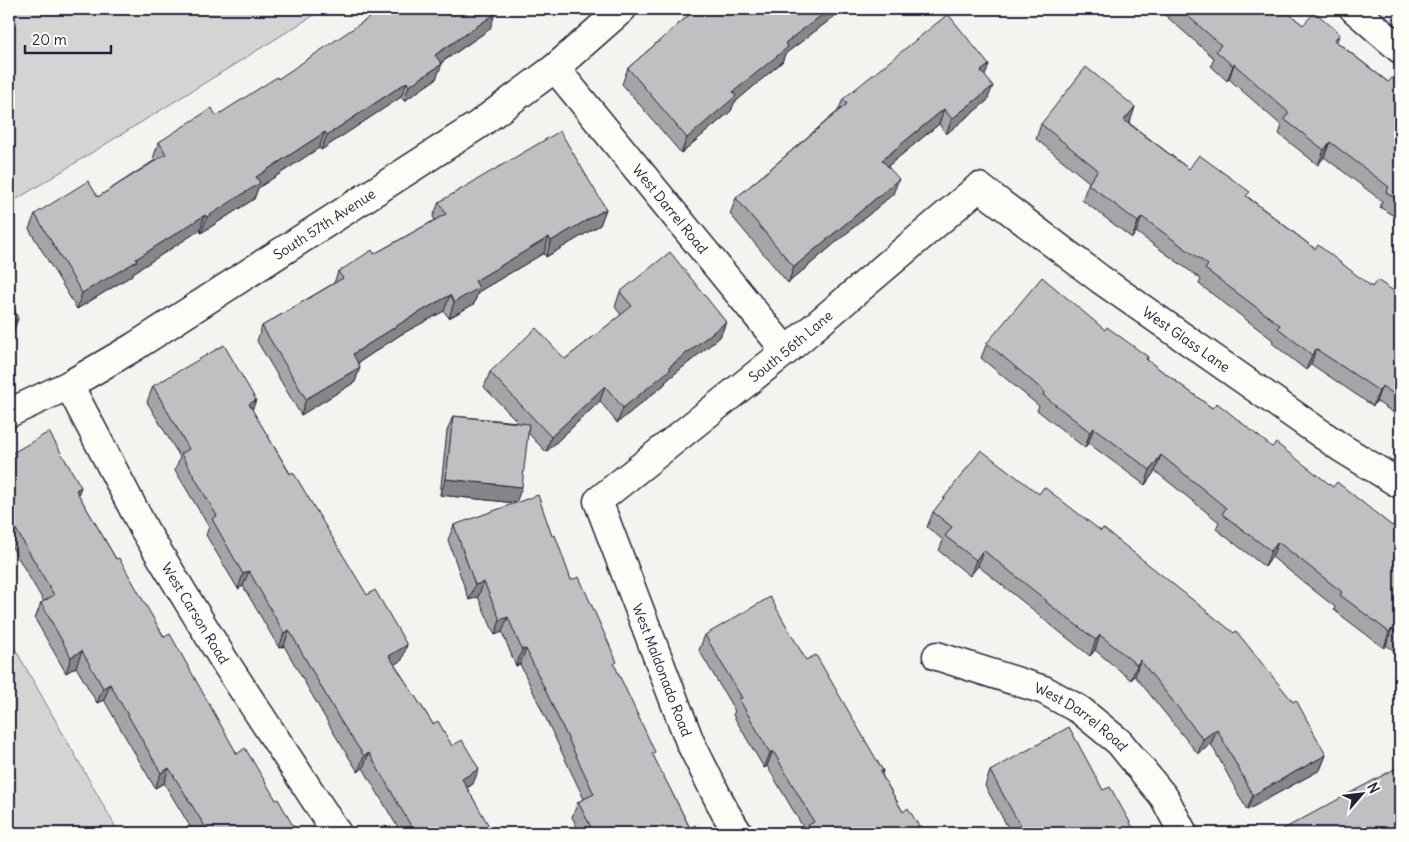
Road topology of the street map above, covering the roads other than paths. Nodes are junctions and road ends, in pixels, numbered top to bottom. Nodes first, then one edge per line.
1 (622, 9) edge
2 (1354, 9) edge
3 (1400, 49) edge
4 (555, 68) junction
5 (979, 187) joint
6 (786, 351) junction
7 (69, 385) junction
8 (9, 413) edge
9 (1400, 484) edge
10 (598, 501) joint
11 (937, 656) dead end
12 (337, 833) edge
13 (738, 833) edge
14 (1183, 833) edge

1 - 4 street, South 57th Avenue
2 - 3 street
4 - 6 street, West Darrel Road
4 - 7 street, South 57th Avenue
5 - 6 street, South 56th Lane
5 - 9 street, West Glass Lane
6 - 10 street, South 56th Lane
7 - 8 street, South 57th Avenue
7 - 12 street, West Carson Road
10 - 13 street, West Maldonado Road
11 - 14 street, West Darrel Road

